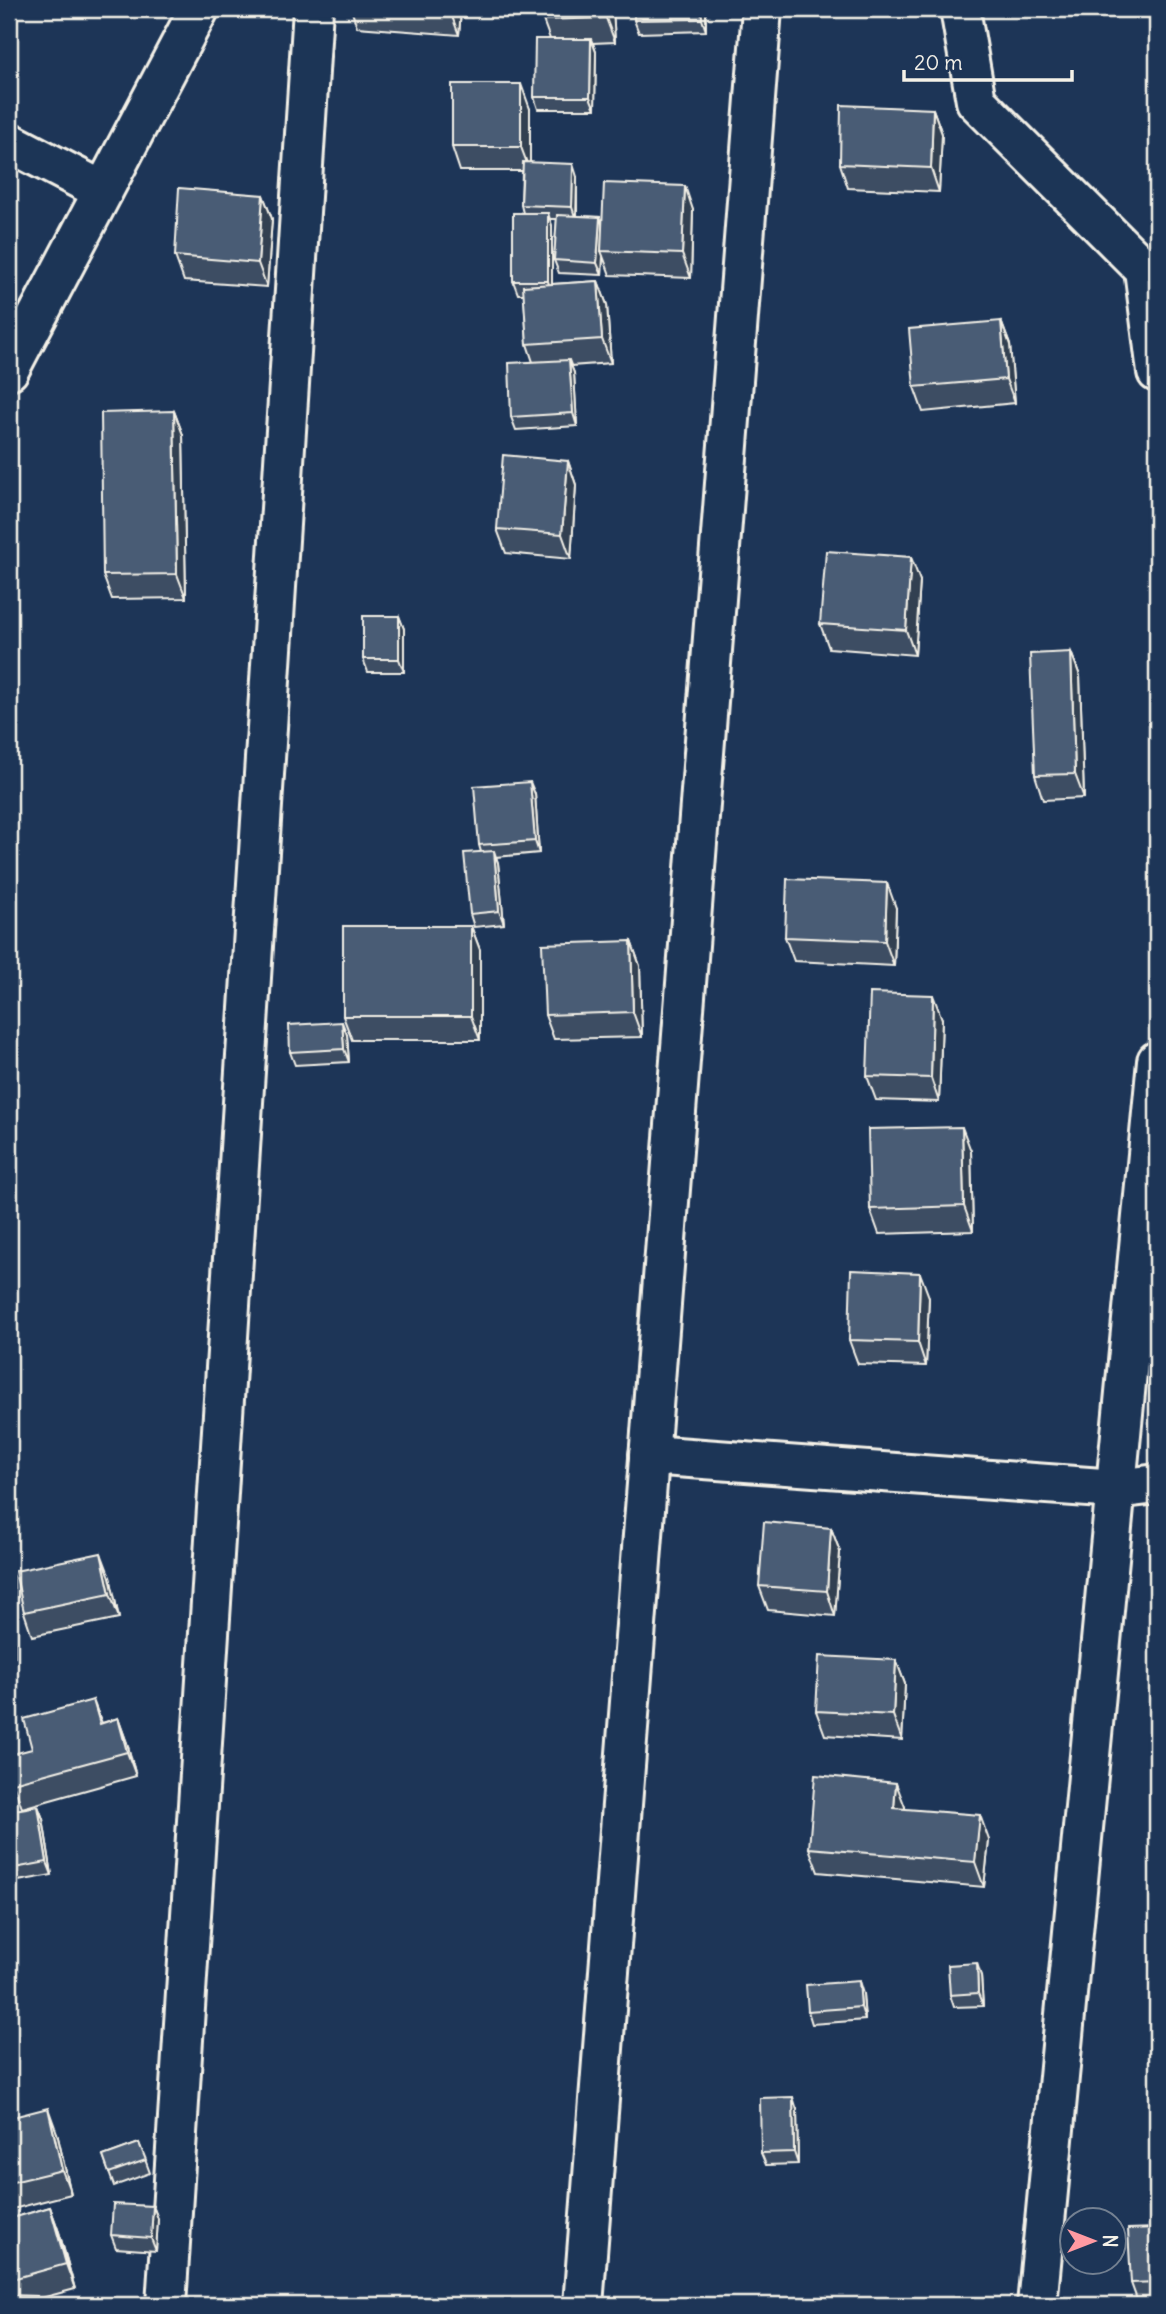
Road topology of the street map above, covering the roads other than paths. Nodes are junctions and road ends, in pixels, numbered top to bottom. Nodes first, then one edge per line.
1 (199, 9) edge
2 (313, 9) edge
3 (762, 9) edge
4 (960, 9) edge
5 (9, 142) edge
6 (103, 191) junction
7 (9, 370) edge
8 (1157, 372) edge
9 (1157, 1061) edge
10 (649, 1455) junction
11 (1157, 1484) edge
12 (1116, 1489) junction
13 (166, 2305) edge
14 (583, 2305) edge
15 (1037, 2305) edge

1 - 6 street
2 - 13 street
3 - 10 street
4 - 8 street
5 - 6 street
6 - 7 street
9 - 12 street
10 - 12 street
10 - 14 street
11 - 12 street
12 - 15 street

